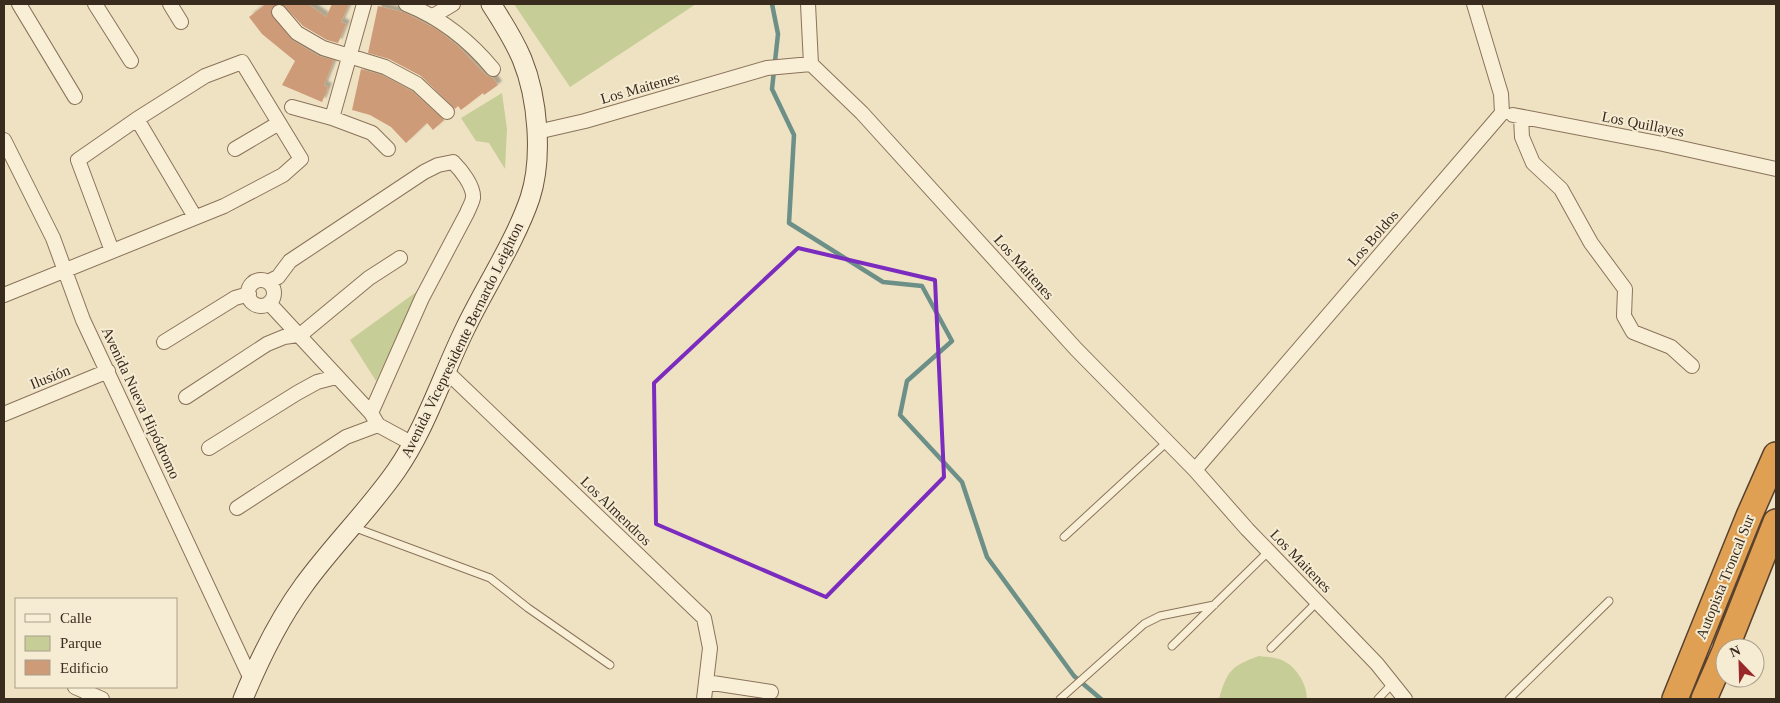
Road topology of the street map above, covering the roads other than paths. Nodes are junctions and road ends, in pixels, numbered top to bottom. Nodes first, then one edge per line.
1 (19, 4) edge
2 (95, 4) edge
3 (170, 4) edge
4 (364, 4) edge
5 (406, 4) edge
6 (453, 4) edge
7 (491, 4) edge
8 (808, 4) edge
9 (1474, 4) edge
10 (279, 12) dead end
11 (433, 16) junction
12 (181, 22) dead end
13 (349, 57) junction
14 (131, 61) dead end
15 (811, 64) junction
16 (493, 69) dead end
17 (75, 97) dead end
18 (292, 107) dead end
19 (446, 112) dead end
20 (1502, 113) junction
21 (1521, 117) junction
22 (332, 118) junction
23 (137, 119) junction
24 (279, 123) junction
25 (537, 132) junction
26 (4, 140) edge
27 (388, 148) dead end
28 (235, 149) dead end
29 (1776, 169) edge
30 (195, 217) junction
31 (112, 250) junction
32 (400, 258) dead end
33 (65, 269) junction
34 (268, 282) junction
35 (249, 294) junction
36 (4, 295) edge
37 (268, 303) junction
38 (298, 335) junction
39 (164, 342) dead end
40 (1692, 366) dead end
41 (108, 371) junction
42 (446, 372) junction
43 (336, 376) junction
44 (186, 397) dead end
45 (371, 412) junction
46 (4, 414) edge
47 (378, 426) junction
48 (1167, 442) junction
49 (413, 444) junction
50 (209, 448) dead end
51 (1776, 455) edge
52 (1195, 470) junction
53 (237, 508) dead end
54 (1776, 522) edge
55 (352, 526) junction
56 (1064, 537) dead end
57 (1269, 551) junction
58 (1609, 601) dead end
59 (1317, 602) junction
60 (1214, 605) junction
61 (1730, 638) edge
62 (1172, 646) dead end
63 (1271, 648) dead end
64 (610, 665) dead end
65 (1715, 674) edge
66 (252, 679) junction
67 (706, 682) junction
68 (1393, 683) junction
69 (77, 688) edge
70 (771, 692) dead end
71 (102, 699) edge
72 (243, 699) edge
73 (704, 699) edge
74 (1060, 699) edge
75 (1378, 699) edge
76 (1405, 699) edge
77 (1508, 699) edge
78 (1675, 699) edge
79 (1704, 699) edge

1 - 17 street
2 - 14 street
3 - 12 street
4 - 13 street
5 - 11 street
6 - 11 street
7 - 25 main road, Avenida Vicepresidente Bernardo Leighton
8 - 15 street
9 - 20 street
10 - 13 street
11 - 16 street
13 - 19 street
13 - 22 street
15 - 25 street, Los Maitenes
15 - 48 street, Los Maitenes
18 - 22 street
20 - 21 street, Los Quillayes
20 - 52 street, Los Boldos
21 - 29 street, Los Quillayes
21 - 40 street
22 - 27 street
23 - 24 street
23 - 30 street
23 - 31 street
24 - 28 street
24 - 30 street
25 - 42 main road, Avenida Vicepresidente Bernardo Leighton
26 - 33 street, Avenida Nueva Hipódromo
30 - 31 street
31 - 33 street
32 - 38 street
33 - 36 street
33 - 41 street, Avenida Nueva Hipódromo
34 - 35 street
34 - 37 street
34 - 45 street
35 - 37 street
35 - 39 street
37 - 38 street
38 - 43 street
38 - 44 street
41 - 46 street, Ilusión
41 - 66 street, Avenida Nueva Hipódromo
42 - 49 main road, Avenida Vicepresidente Bernardo Leighton
42 - 67 street, Los Almendros
43 - 45 street
43 - 50 street
45 - 47 street
47 - 49 street
47 - 53 street
48 - 52 street, Los Maitenes
48 - 56 lane
49 - 55 main road, Avenida Vicepresidente Bernardo Leighton
51 - 78 highway, Autopista Troncal Sur
52 - 57 street, Los Maitenes
54 - 61 highway, Autopista Troncal Sur
55 - 64 lane
55 - 66 main road, Avenida Vicepresidente Bernardo Leighton
57 - 59 street, Los Maitenes
57 - 60 lane
58 - 77 lane
59 - 63 lane
59 - 68 street, Los Maitenes
60 - 62 lane
60 - 74 lane
65 - 79 highway, Autopista Troncal Sur
66 - 72 main road, Avenida Vicepresidente Bernardo Leighton
67 - 70 street
67 - 73 street, Los Almendros
68 - 75 lane
68 - 76 street, Los Maitenes
69 - 71 street

